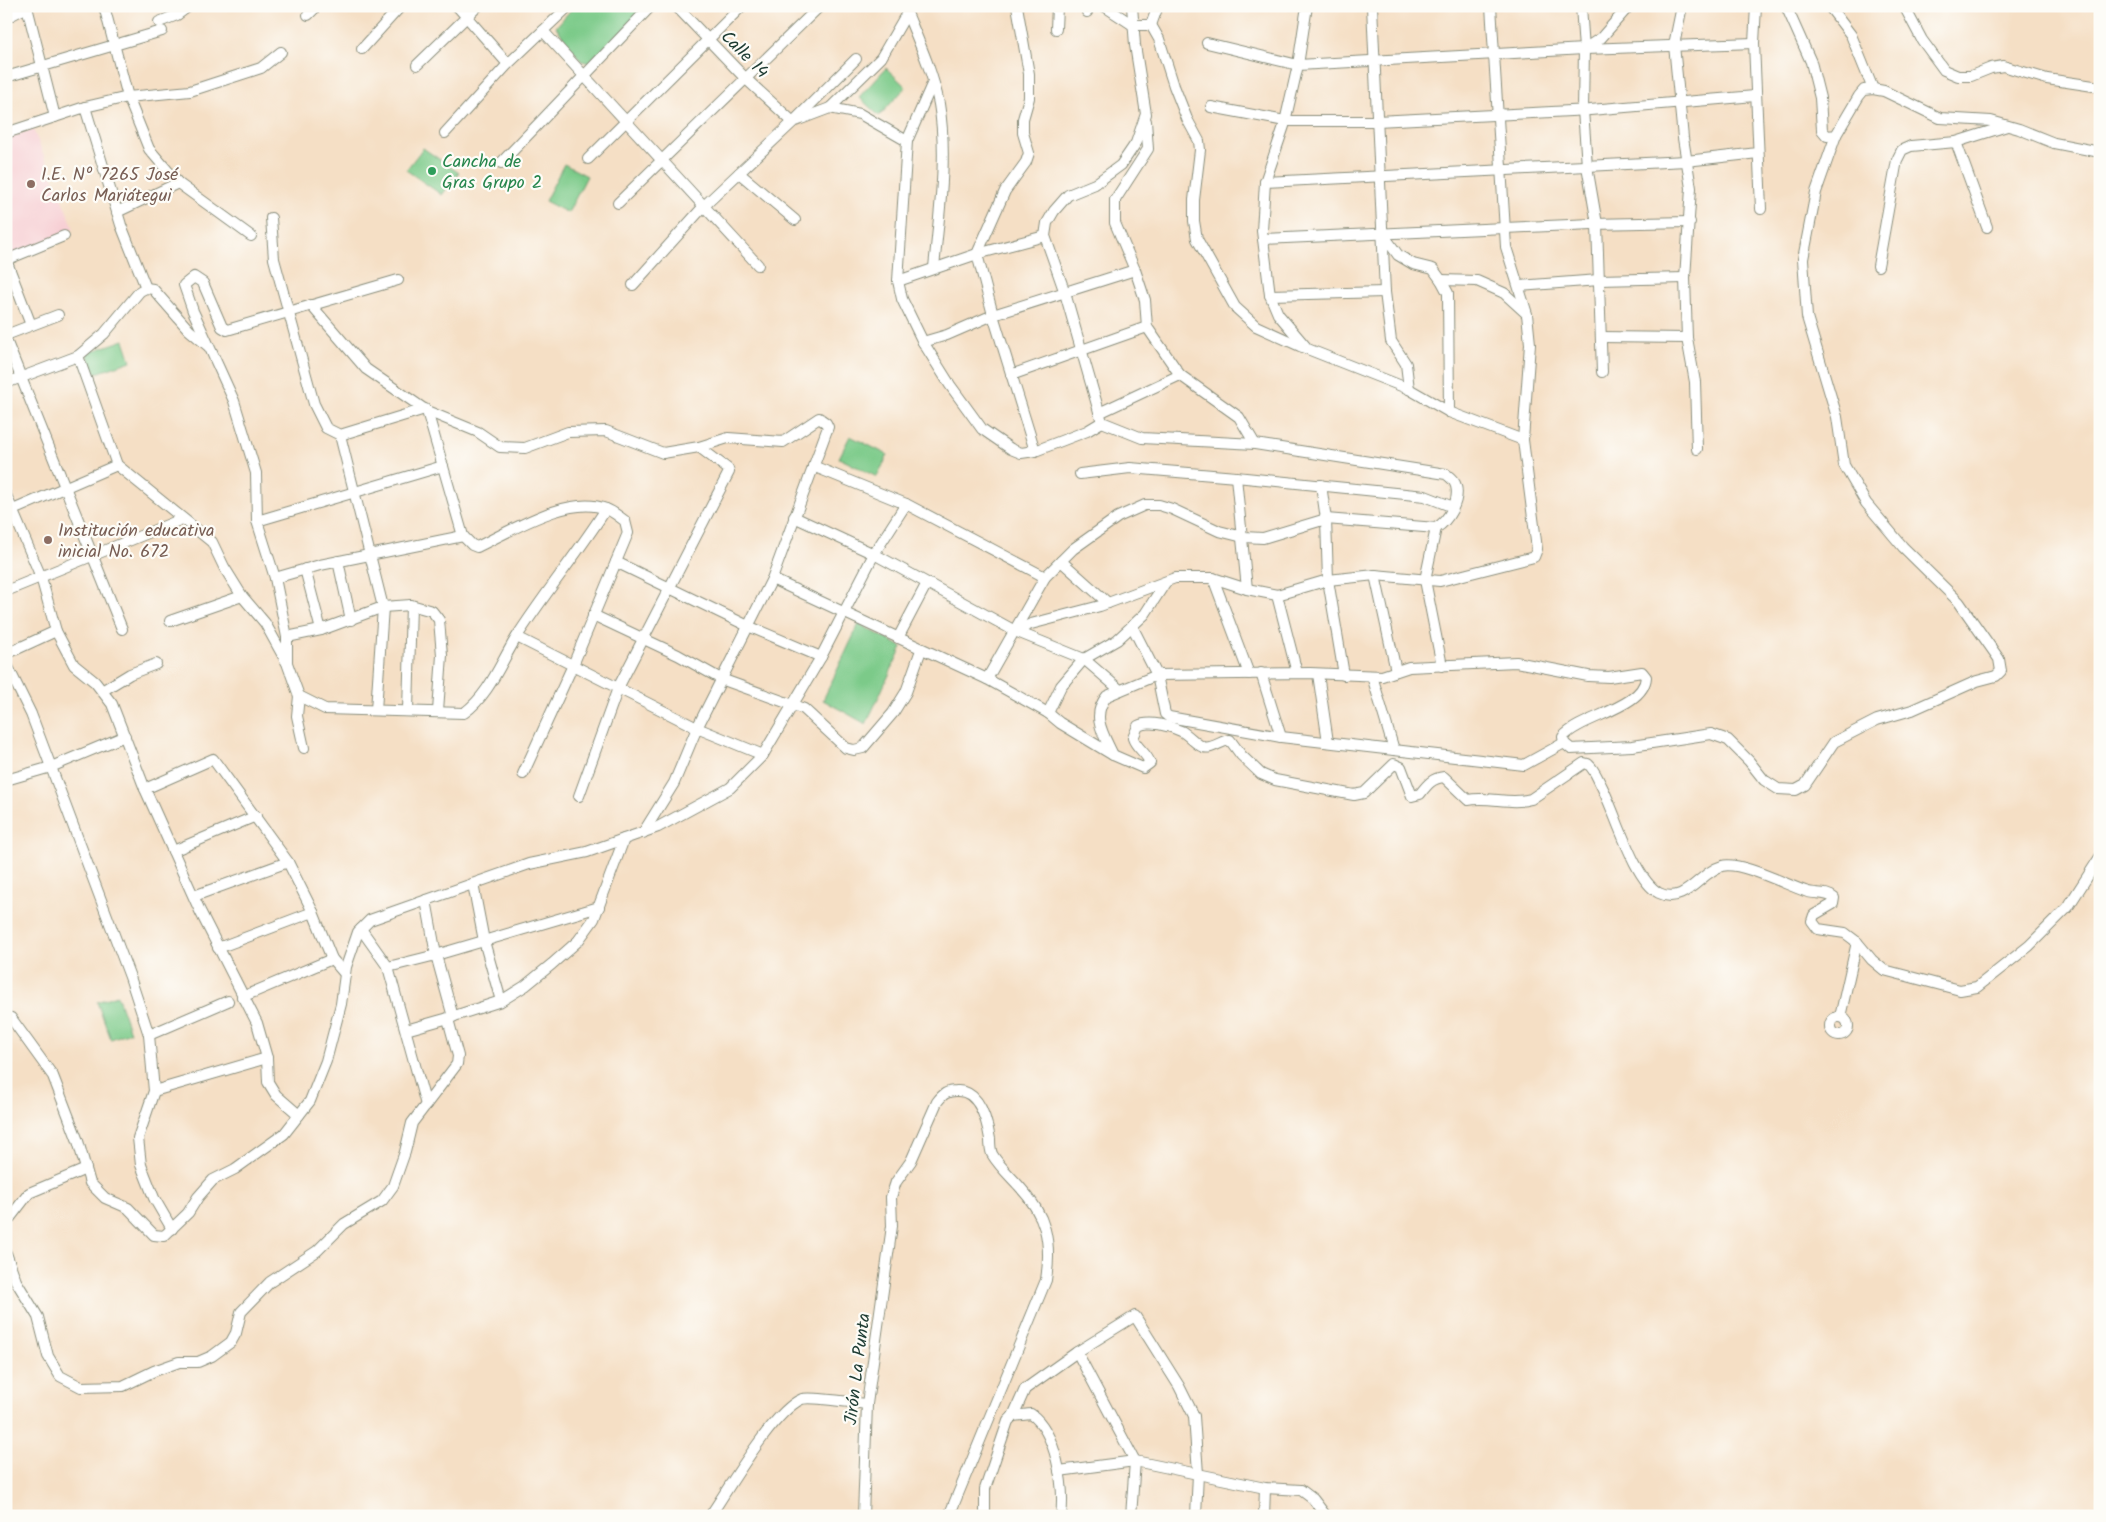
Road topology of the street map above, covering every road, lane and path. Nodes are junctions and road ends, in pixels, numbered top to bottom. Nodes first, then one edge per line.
1 (104, 6) edge
2 (190, 6) edge
3 (317, 6) edge
4 (401, 6) edge
5 (457, 6) edge
6 (478, 6) edge
7 (569, 6) edge
8 (652, 6) edge
9 (676, 6) edge
10 (742, 6) edge
11 (820, 6) edge
12 (1017, 6) edge
13 (1057, 6) edge
14 (1104, 6) edge
15 (1132, 6) edge
16 (1158, 6) edge
17 (1307, 6) edge
18 (1372, 6) edge
19 (1491, 6) edge
20 (1581, 6) edge
21 (1682, 6) edge
22 (1756, 6) edge
23 (1786, 6) edge
24 (1828, 6) edge
25 (1904, 6) edge
26 (28, 7) edge
27 (1627, 7) edge
28 (906, 10) edge
29 (308, 15) dead end
30 (7, 16) edge
31 (467, 17) junction
32 (1132, 25) junction
33 (1151, 25) junction
34 (1056, 29) dead end
35 (542, 31) junction
36 (708, 40) junction
37 (1207, 42) dead end
38 (1754, 43) junction
39 (114, 44) junction
40 (1674, 45) junction
41 (362, 49) dead end
42 (1584, 49) junction
43 (281, 52) dead end
44 (1494, 54) junction
45 (856, 59) dead end
46 (1374, 60) junction
47 (508, 64) junction
48 (417, 65) dead end
49 (1298, 65) junction
50 (42, 66) junction
51 (584, 76) junction
52 (6, 77) edge
53 (745, 78) junction
54 (933, 82) junction
55 (2100, 88) edge
56 (1873, 89) junction
57 (128, 96) junction
58 (1755, 96) junction
59 (1679, 103) junction
60 (1211, 106) dead end
61 (85, 107) junction
62 (830, 108) junction
63 (1583, 110) junction
64 (1146, 114) junction
65 (1497, 114) junction
66 (55, 117) junction
67 (1285, 121) junction
68 (1377, 121) junction
69 (626, 122) junction
70 (793, 122) junction
71 (2008, 126) junction
72 (6, 133) edge
73 (445, 133) dead end
74 (1836, 135) junction
75 (907, 141) junction
76 (1956, 142) junction
77 (2100, 152) edge
78 (1758, 153) junction
79 (588, 160) dead end
80 (662, 161) junction
81 (1686, 161) junction
82 (501, 162) dead end
83 (1586, 166) junction
84 (1501, 171) junction
85 (739, 173) junction
86 (1379, 177) junction
87 (178, 182) junction
88 (1265, 182) junction
89 (618, 203) dead end
90 (704, 206) junction
91 (1761, 209) dead end
92 (117, 212) junction
93 (271, 218) dead end
94 (795, 220) dead end
95 (1690, 222) junction
96 (1597, 224) junction
97 (1987, 227) dead end
98 (1505, 229) junction
99 (1382, 233) junction
100 (64, 236) dead end
101 (251, 236) dead end
102 (1045, 236) junction
103 (1263, 240) junction
104 (976, 254) junction
105 (6, 260) edge
106 (758, 265) dead end
107 (1878, 266) dead end
108 (934, 268) junction
109 (1136, 270) junction
110 (1685, 278) junction
111 (398, 280) dead end
112 (1441, 280) junction
113 (1600, 280) junction
114 (898, 281) junction
115 (633, 285) dead end
116 (1518, 286) junction
117 (146, 288) junction
118 (1385, 292) junction
119 (1064, 293) junction
120 (1270, 296) junction
121 (311, 305) junction
122 (287, 312) junction
123 (1527, 314) junction
124 (58, 315) dead end
125 (993, 315) junction
126 (31, 325) junction
127 (1147, 327) junction
128 (6, 335) edge
129 (1601, 337) junction
130 (1687, 338) junction
131 (6, 340) edge
132 (923, 342) junction
133 (1307, 348) junction
134 (1082, 349) junction
135 (212, 350) junction
136 (78, 356) junction
137 (1602, 372) dead end
138 (1011, 375) junction
139 (1180, 375) junction
140 (21, 377) junction
141 (6, 383) edge
142 (1409, 389) junction
143 (426, 410) junction
144 (1449, 412) junction
145 (1101, 418) junction
146 (340, 435) junction
147 (1523, 440) junction
148 (1255, 444) junction
149 (699, 447) junction
150 (1697, 449) dead end
151 (1035, 451) junction
152 (117, 465) junction
153 (443, 466) junction
154 (813, 466) junction
155 (1080, 474) dead end
156 (1236, 477) junction
157 (1321, 486) junction
158 (66, 488) junction
159 (354, 491) junction
160 (6, 495) edge
161 (906, 504) junction
162 (1453, 507) junction
163 (606, 509) junction
164 (10, 512) edge
165 (794, 517) junction
166 (182, 519) junction
167 (1326, 519) junction
168 (257, 521) junction
169 (1436, 528) junction
170 (463, 536) junction
171 (1243, 537) junction
172 (874, 554) junction
173 (371, 555) junction
174 (93, 556) junction
175 (338, 561) junction
176 (1061, 561) junction
177 (616, 562) junction
178 (305, 569) junction
179 (1376, 575) junction
180 (41, 577) junction
181 (1045, 577) junction
182 (275, 578) junction
183 (1214, 578) junction
184 (772, 579) junction
185 (1328, 580) junction
186 (1425, 580) junction
187 (927, 583) junction
188 (1165, 583) junction
189 (669, 589) junction
190 (1247, 589) junction
191 (6, 591) edge
192 (1277, 595) junction
193 (242, 596) junction
194 (1108, 604) junction
195 (412, 605) junction
196 (383, 607) junction
197 (844, 611) junction
198 (593, 615) junction
199 (351, 620) junction
200 (170, 621) dead end
201 (748, 626) junction
202 (1132, 626) junction
203 (122, 629) dead end
204 (320, 630) junction
205 (56, 631) junction
206 (1015, 631) junction
207 (287, 637) junction
208 (517, 637) junction
209 (898, 638) junction
210 (643, 640) junction
211 (921, 650) junction
212 (6, 654) edge
213 (820, 657) junction
214 (1084, 659) junction
215 (6, 663) edge
216 (287, 663) junction
217 (156, 664) dead end
218 (573, 665) junction
219 (1442, 666) junction
220 (1396, 671) junction
221 (1261, 673) junction
222 (1297, 673) junction
223 (1249, 674) junction
224 (1318, 674) junction
225 (1157, 675) junction
226 (1344, 675) junction
227 (1372, 676) junction
228 (721, 679) junction
229 (986, 679) junction
230 (618, 688) junction
231 (1120, 690) junction
232 (102, 691) junction
233 (299, 696) junction
234 (793, 704) junction
235 (376, 710) junction
236 (408, 710) junction
237 (438, 711) junction
238 (1048, 713) junction
239 (697, 728) junction
240 (125, 736) junction
241 (1281, 737) junction
242 (1328, 742) junction
243 (1564, 743) junction
244 (304, 748) dead end
245 (1394, 750) junction
246 (763, 755) junction
247 (1113, 755) junction
248 (51, 767) junction
249 (523, 774) dead end
250 (6, 780) edge
251 (145, 789) junction
252 (579, 796) dead end
253 (256, 816) junction
254 (643, 833) junction
255 (624, 839) junction
256 (174, 851) junction
257 (2100, 857) edge
258 (288, 862) junction
259 (473, 884) junction
260 (194, 896) junction
261 (426, 900) junction
262 (600, 908) junction
263 (313, 912) junction
264 (361, 929) junction
265 (484, 941) junction
266 (1857, 942) junction
267 (218, 948) junction
268 (436, 956) junction
269 (332, 959) junction
270 (388, 968) junction
271 (345, 974) junction
272 (242, 997) junction
273 (228, 1001) dead end
274 (501, 1001) junction
275 (6, 1017) edge
276 (1840, 1017) dead end
277 (450, 1018) junction
278 (406, 1030) junction
279 (149, 1035) junction
280 (267, 1058) junction
281 (154, 1091) junction
282 (426, 1105) junction
283 (298, 1115) junction
284 (86, 1169) junction
285 (6, 1223) edge
286 (172, 1229) junction
287 (6, 1253) edge
288 (1077, 1352) junction
289 (866, 1404) junction
290 (1014, 1416) junction
291 (1135, 1461) junction
292 (1059, 1471) junction
293 (1198, 1474) junction
294 (1265, 1488) junction
295 (710, 1516) edge
296 (863, 1516) edge
297 (949, 1516) edge
298 (985, 1516) edge
299 (1061, 1516) edge
300 (1131, 1516) edge
301 (1196, 1516) edge
302 (1264, 1516) edge
303 (1326, 1516) edge

1 - 39 street
2 - 39 street
3 - 29 street
4 - 41 street
5 - 31 street
6 - 31 street
7 - 35 street
8 - 51 street
9 - 36 street, Calle 14
10 - 36 street
11 - 53 street
12 - 104 street
13 - 34 street
14 - 32 street
15 - 32 street
16 - 33 street
17 - 49 street
18 - 46 street
19 - 44 street
20 - 42 street
21 - 40 street
22 - 38 street
23 - 74 street
24 - 56 street
25 - 55 street
26 - 30 street
26 - 50 street
27 - 42 street
28 - 54 street
28 - 62 street
31 - 47 street
31 - 48 street
32 - 33 street
32 - 64 street
33 - 133 street
35 - 47 street
35 - 51 street
36 - 53 street, Calle 14
36 - 69 street
37 - 49 street
38 - 40 street
38 - 58 street
39 - 50 street
39 - 57 street
40 - 42 street
40 - 59 street
42 - 44 street
42 - 63 street
43 - 57 street
44 - 46 street
44 - 65 street
45 - 70 street
46 - 49 street
46 - 68 street
47 - 73 street
49 - 67 street
50 - 52 street
50 - 66 street
51 - 69 street
51 - 82 street
53 - 70 street, Calle 14
53 - 80 street
54 - 75 street
54 - 108 street
56 - 71 street
56 - 74 street
57 - 61 street
57 - 87 street
58 - 59 street
58 - 78 street
59 - 63 street
59 - 81 street
60 - 67 street
61 - 66 street
61 - 92 street
62 - 70 street
62 - 75 street
63 - 65 street
63 - 83 street
64 - 102 street
64 - 109 street
65 - 68 street
65 - 84 street
66 - 72 street
67 - 68 street
67 - 88 street
68 - 86 street
69 - 79 street
69 - 80 street
70 - 85 street
71 - 76 street
71 - 77 street
74 - 243 street
75 - 114 street
76 - 97 street
76 - 107 street
78 - 81 street
78 - 91 street
80 - 89 street
80 - 90 street
81 - 83 street
81 - 95 street
83 - 84 street
83 - 96 street
84 - 86 street
84 - 98 street
85 - 90 street
85 - 94 street
86 - 88 street
86 - 99 street
87 - 92 street
87 - 101 street
88 - 103 street
90 - 106 street
90 - 115 street
92 - 117 street
93 - 122 street
95 - 96 street
95 - 110 street
96 - 98 street
96 - 113 street
98 - 99 street
98 - 116 street
99 - 103 street
99 - 112 street
99 - 118 street
100 - 105 street
102 - 104 street
102 - 119 street
103 - 120 street
104 - 108 street
104 - 125 street
105 - 126 street
108 - 114 street
109 - 119 street
109 - 127 street
110 - 113 street
110 - 130 street
111 - 121 street
112 - 123 street
112 - 144 street
113 - 116 street
113 - 129 street
114 - 132 street
116 - 123 street
117 - 135 street
117 - 136 street
118 - 120 street
118 - 142 street
119 - 125 street
119 - 134 street
120 - 133 street
121 - 122 street
121 - 143 street
122 - 135 street
122 - 146 street
123 - 147 street
124 - 126 street
125 - 132 street
125 - 138 street
126 - 128 street
127 - 134 street
127 - 139 street
129 - 130 street
129 - 137 street
130 - 150 street
131 - 140 street
132 - 151 street
133 - 142 street
134 - 138 street
134 - 145 street
135 - 168 street
136 - 140 street
136 - 152 street
138 - 151 street
139 - 145 street
139 - 148 street
140 - 141 street
140 - 158 street
142 - 144 street
143 - 146 street
143 - 149 street
143 - 153 street
144 - 147 street
145 - 148 street
145 - 151 street
146 - 159 street
147 - 186 street
148 - 162 street
149 - 154 street
149 - 189 street
152 - 158 street
152 - 166 street
153 - 159 street
153 - 170 street
154 - 161 street
154 - 165 street
155 - 156 street
156 - 157 street
156 - 171 street
157 - 162 street
157 - 167 street
158 - 164 street
158 - 174 street
159 - 168 street
159 - 173 street
160 - 164 street
161 - 172 street
161 - 181 street
162 - 169 street
163 - 170 street
163 - 177 street
163 - 208 street
164 - 180 street
165 - 172 street
165 - 184 street
166 - 174 street
166 - 193 street
167 - 169 street
167 - 171 street
167 - 185 street
168 - 182 street
169 - 186 street
170 - 173 street
171 - 176 street
171 - 190 street
172 - 187 street
172 - 197 street
173 - 175 street
173 - 196 street
174 - 180 street
174 - 203 street
175 - 178 street
175 - 199 street
176 - 181 street
176 - 194 street
177 - 189 street
177 - 198 street
178 - 182 street
178 - 204 street
179 - 185 street
179 - 186 street
179 - 220 street
180 - 191 street
180 - 205 street
181 - 206 street
182 - 207 street
183 - 188 street
183 - 190 street
183 - 223 street
184 - 197 street
184 - 201 street
185 - 192 street
185 - 226 street
186 - 219 street
187 - 206 street
187 - 209 street
188 - 194 street
188 - 202 street
189 - 201 street
189 - 210 street
190 - 192 street
192 - 222 street
193 - 200 street
193 - 216 street
194 - 206 street
195 - 196 street
195 - 236 street
195 - 237 street
196 - 199 street
196 - 235 street
197 - 209 street
197 - 213 street
198 - 210 street
198 - 218 street
199 - 204 street
201 - 213 street
201 - 228 street
202 - 214 street
202 - 225 street
204 - 207 street
205 - 212 street
205 - 232 street
206 - 214 street
206 - 229 street
207 - 216 street
208 - 218 street
208 - 237 street
209 - 211 street
210 - 228 street
210 - 230 street
211 - 229 street
211 - 234 street
213 - 234 street
214 - 231 street
214 - 238 street
215 - 248 street
216 - 233 street
217 - 232 street
218 - 230 street
218 - 249 street
219 - 220 street
219 - 243 street
220 - 227 street
221 - 222 street
221 - 223 street
221 - 241 street
222 - 224 street
223 - 225 street
224 - 226 street
224 - 242 street
225 - 231 street
225 - 241 street
226 - 227 street
227 - 245 street
228 - 234 street
228 - 239 street
229 - 238 street
230 - 239 street
230 - 252 street
231 - 247 street
232 - 240 street
233 - 235 street
233 - 244 street
234 - 246 street
235 - 236 street
236 - 237 street
238 - 247 street
239 - 246 street
239 - 254 street
240 - 248 street
240 - 251 street
241 - 242 street
242 - 245 street
243 - 245 street
246 - 254 street
247 - 266 street
248 - 250 street
248 - 279 street
251 - 253 street
251 - 256 street
253 - 256 street
253 - 258 street
254 - 255 street
255 - 259 street
255 - 262 street
256 - 260 street
257 - 266 street
258 - 260 street
258 - 263 street
259 - 261 street
259 - 265 street
260 - 267 street
261 - 264 street
261 - 268 street
262 - 265 street
262 - 274 street
263 - 267 street
263 - 269 street
264 - 270 street
264 - 271 street
265 - 268 street
265 - 274 street
266 - 276 street
267 - 272 street
268 - 270 street
268 - 277 street
269 - 271 street
269 - 272 street
270 - 278 street
271 - 283 street
272 - 280 street
273 - 279 street
274 - 277 street
275 - 284 street
277 - 278 street
277 - 282 street
278 - 282 street
279 - 281 street
280 - 281 street
280 - 283 street
281 - 286 street
282 - 287 street
283 - 286 street
284 - 285 street
284 - 286 street
288 - 290 street
288 - 291 street
288 - 293 street
289 - 295 street
289 - 296 street, Jirón La Punta
289 - 297 street, Jirón La Punta
290 - 292 street
290 - 298 street
291 - 292 street
291 - 293 street
291 - 300 street
292 - 299 street
293 - 294 street
293 - 301 street
294 - 302 street
294 - 303 street

